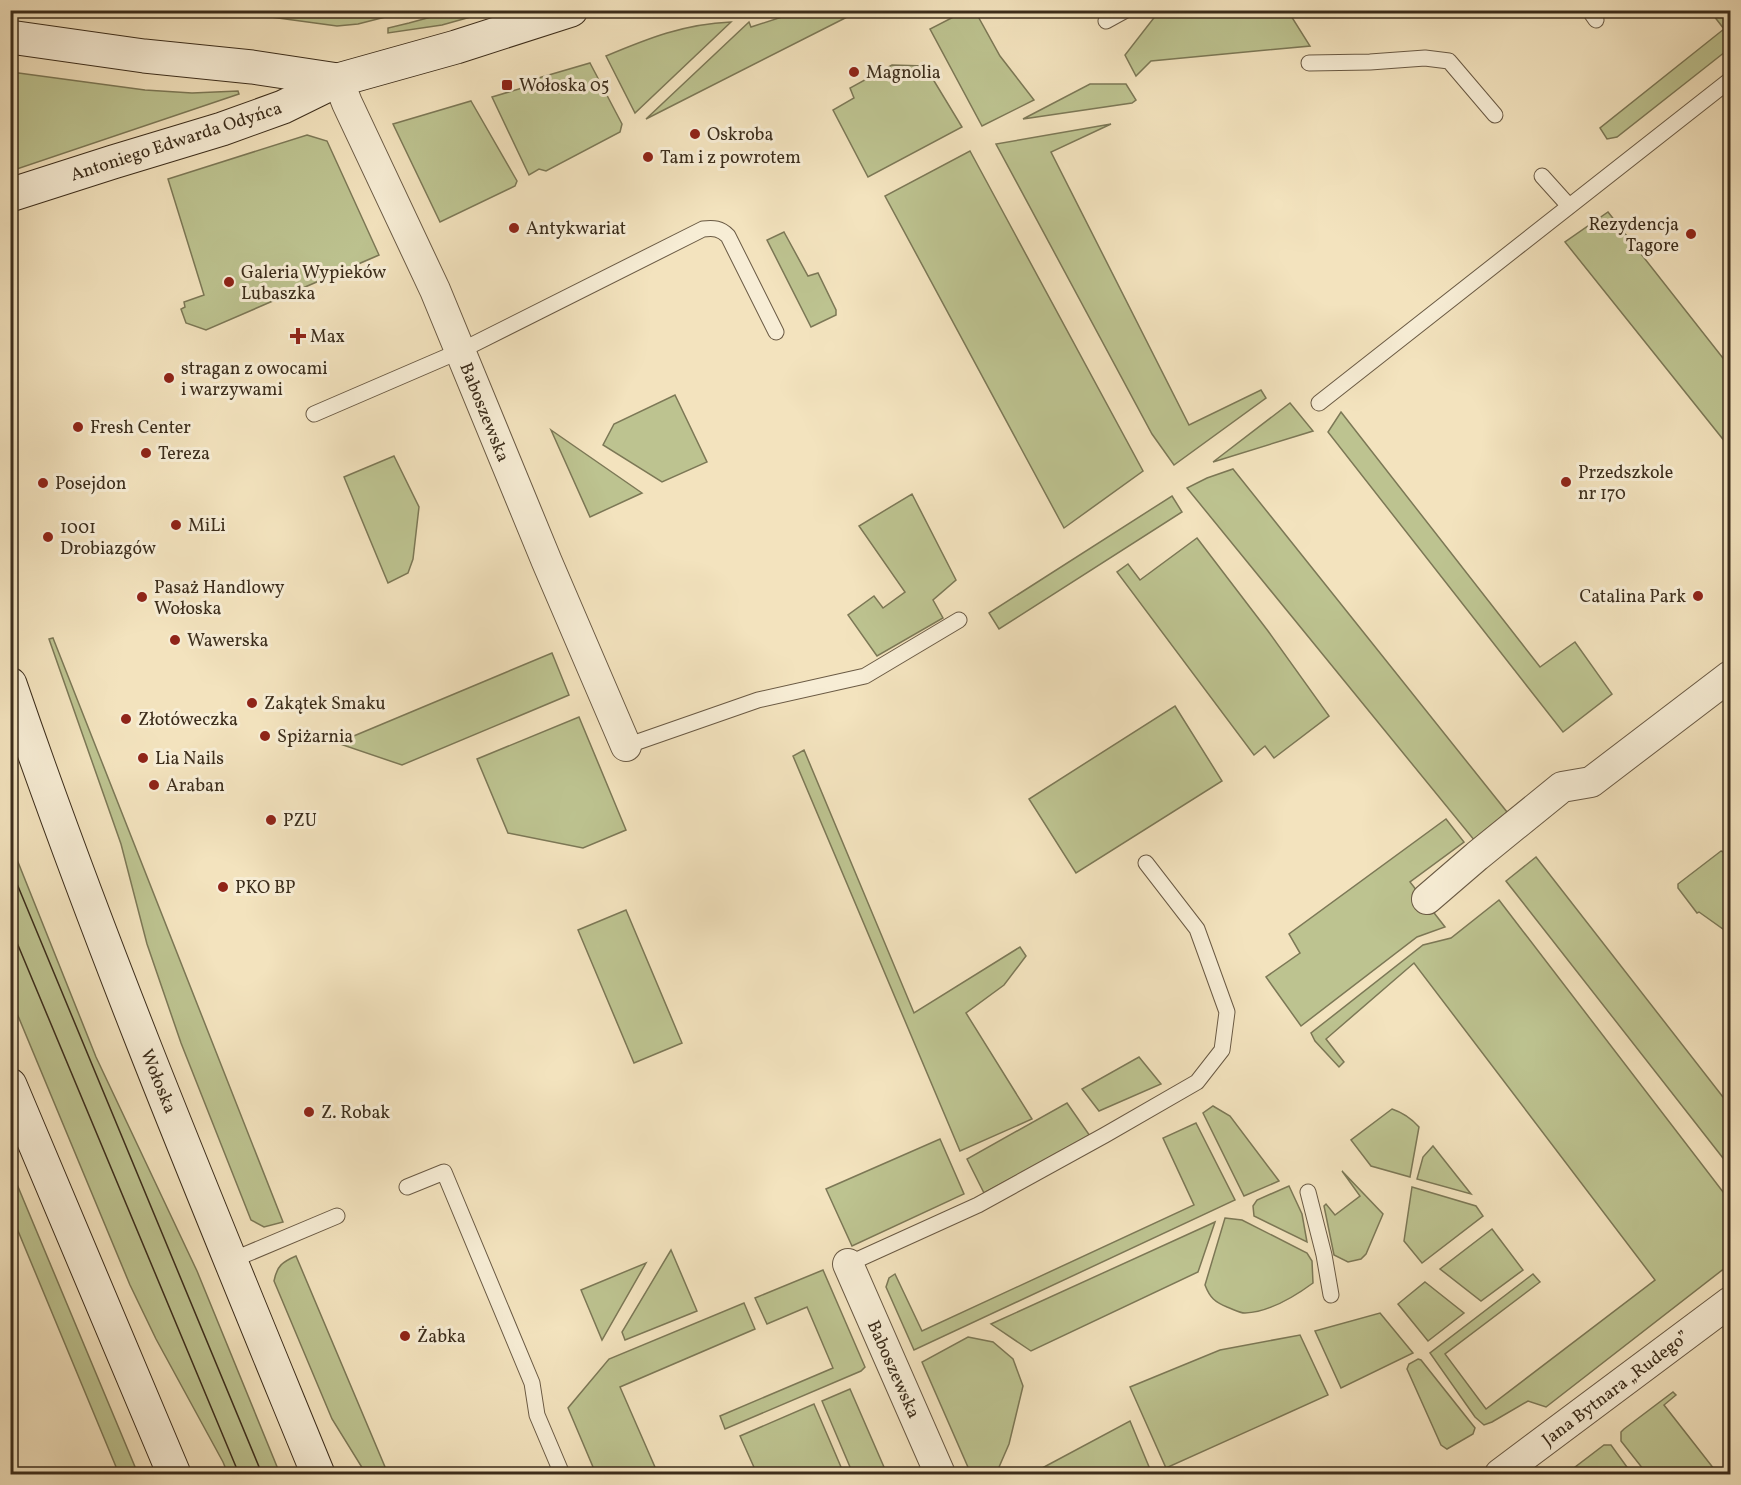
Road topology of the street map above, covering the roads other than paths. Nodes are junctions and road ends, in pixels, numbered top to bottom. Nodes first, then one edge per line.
1 (571, 10) edge
2 (1126, 10) edge
3 (1106, 21) dead end
4 (10, 37) edge
5 (1309, 63) dead end
6 (338, 80) junction
7 (1731, 80) edge
8 (1496, 115) dead end
9 (1542, 176) dead end
10 (10, 195) edge
11 (1569, 207) junction
12 (776, 332) dead end
13 (460, 351) junction
14 (1319, 403) dead end
15 (314, 414) dead end
16 (959, 620) dead end
17 (1731, 676) edge
18 (10, 684) edge
19 (626, 746) joint
20 (1146, 863) dead end
21 (1427, 899) dead end
22 (10, 1085) edge
23 (407, 1187) dead end
24 (1308, 1192) dead end
25 (337, 1216) dead end
26 (230, 1261) junction
27 (848, 1264) joint
28 (1331, 1295) dead end
29 (1731, 1302) edge
30 (174, 1474) edge
31 (318, 1474) edge
32 (562, 1474) edge
33 (940, 1474) edge
34 (1500, 1474) edge

1 - 6 main road, Antoniego Edwarda Odyńca
2 - 3 lane
4 - 6 main road, Antoniego Edwarda Odyńca
5 - 8 lane
6 - 10 main road, Antoniego Edwarda Odyńca
6 - 13 street, Baboszewska
7 - 11 lane
9 - 11 lane
11 - 14 lane
12 - 13 lane
13 - 15 lane
13 - 19 street, Baboszewska
16 - 19 lane
17 - 21 street
18 - 26 main road, Wołoska
20 - 27 lane
22 - 30 main road
23 - 32 lane
24 - 28 lane
25 - 26 lane
26 - 31 main road, Wołoska
27 - 33 street, Baboszewska
29 - 34 street, Jana Bytnara „Rudego”

